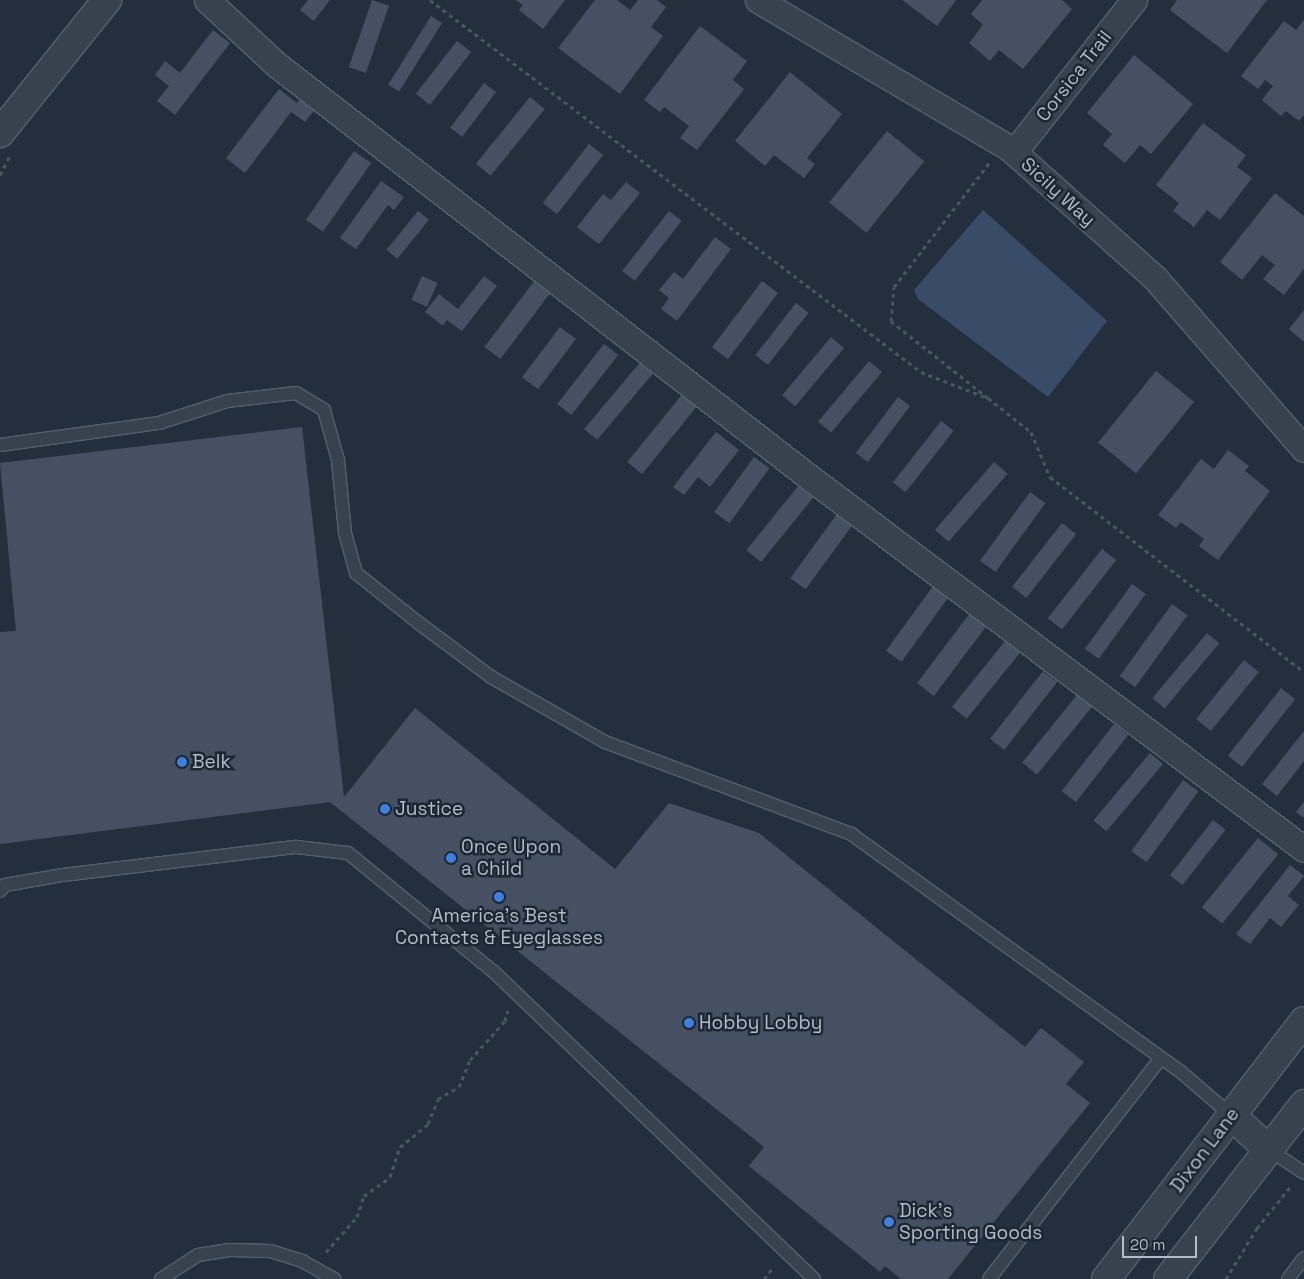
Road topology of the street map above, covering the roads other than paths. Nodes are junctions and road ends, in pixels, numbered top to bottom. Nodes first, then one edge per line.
1 (107, 0) edge
2 (207, 0) edge
3 (758, 0) edge
4 (1134, 0) edge
5 (0, 133) edge
6 (1008, 148) junction
7 (0, 445) edge
8 (1304, 448) edge
9 (1304, 849) edge
10 (0, 891) edge
11 (1304, 1021) edge
12 (1161, 1058) junction
13 (1304, 1104) edge
14 (1231, 1115) junction
15 (1268, 1149) junction
16 (1303, 1173) edge
17 (1304, 1258) edge
18 (161, 1279) edge
19 (334, 1279) edge
20 (814, 1279) edge
21 (989, 1279) edge
22 (1106, 1279) edge
23 (1168, 1279) edge
24 (1288, 1279) edge

1 - 5 street
2 - 9 street
3 - 6 street, Sicily Way
4 - 6 street, Corsica Trail
6 - 8 street, Sicily Way
7 - 12 lane
10 - 20 lane
11 - 14 street, Dixon Lane
12 - 14 lane
12 - 21 lane
13 - 15 street
14 - 15 street
14 - 22 street, Dixon Lane
15 - 16 lane
15 - 23 street
17 - 24 lane
18 - 19 lane

